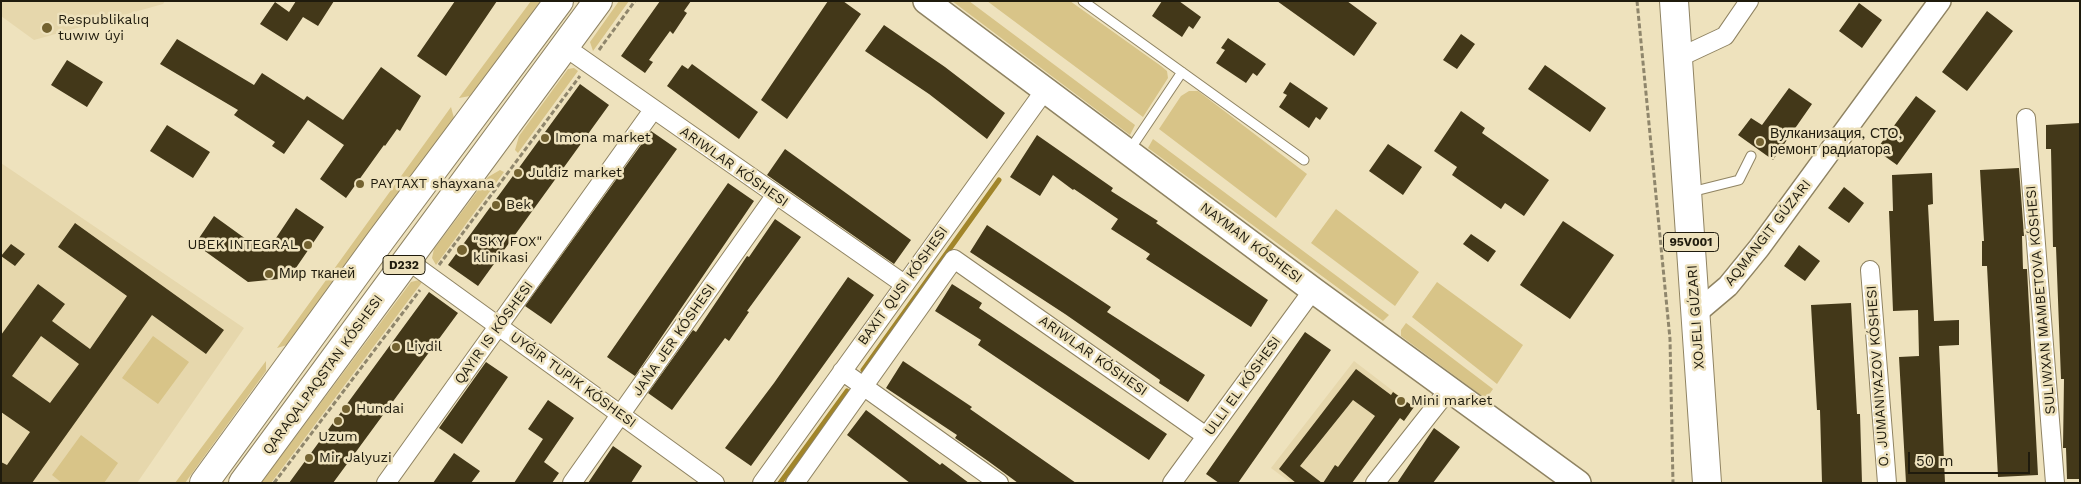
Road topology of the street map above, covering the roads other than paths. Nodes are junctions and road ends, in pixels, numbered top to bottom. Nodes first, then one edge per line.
1 (559, 1) edge
2 (598, 1) edge
3 (926, 1) edge
4 (1083, 1) edge
5 (1674, 1) edge
6 (1749, 1) edge
7 (1940, 1) edge
8 (565, 47) junction
9 (1678, 58) junction
10 (1182, 72) junction
11 (1045, 90) junction
12 (653, 110) junction
13 (2026, 118) dead end
14 (1129, 152) junction
15 (1751, 156) dead end
16 (1304, 160) dead end
17 (1688, 192) junction
18 (775, 196) junction
19 (408, 260) junction
20 (1870, 270) dead end
21 (904, 284) junction
22 (1313, 290) junction
23 (1696, 313) junction
24 (499, 326) junction
25 (842, 372) junction
26 (863, 386) junction
27 (1450, 388) junction
28 (621, 415) junction
29 (1206, 436) junction
30 (1572, 481) edge
31 (204, 483) edge
32 (243, 483) edge
33 (386, 483) edge
34 (572, 483) edge
35 (715, 483) edge
36 (762, 483) edge
37 (795, 483) edge
38 (999, 483) edge
39 (1172, 483) edge
40 (1375, 483) edge
41 (1707, 483) edge
42 (1887, 483) edge
43 (2055, 483) edge

1 - 31 main road, D232
2 - 8 main road, QARAQALPAQSTAN KÓSHESI / D232
3 - 11 main road, NAYMAN KÓSHESI
4 - 10 lane
5 - 9 main road, 95V001
6 - 9 street
7 - 23 street
8 - 12 street
8 - 19 main road, QARAQALPAQSTAN KÓSHESI / D232
9 - 17 main road, 95V001
10 - 14 lane
10 - 16 lane
11 - 14 main road, NAYMAN KÓSHESI
11 - 21 street
12 - 18 street
12 - 24 street
13 - 43 street
14 - 22 main road, NAYMAN KÓSHESI
15 - 17 lane
17 - 23 main road, 95V001
18 - 21 street
18 - 28 street, JAŃA JER KÓSHESI
19 - 24 street
19 - 32 main road, QARAQALPAQSTAN KÓSHESI / D232
20 - 42 street, O. JUMANIYAZOV KÓSHESI
21 - 25 street
22 - 27 main road, NAYMAN KÓSHESI
22 - 29 street
23 - 41 main road, 95V001
24 - 28 street
24 - 33 street
25 - 26 street
25 - 36 street
26 - 29 street
26 - 37 street
26 - 38 street
27 - 30 main road, NAYMAN KÓSHESI
27 - 40 street
28 - 34 street, JAŃA JER KÓSHESI
28 - 35 street
29 - 39 street

